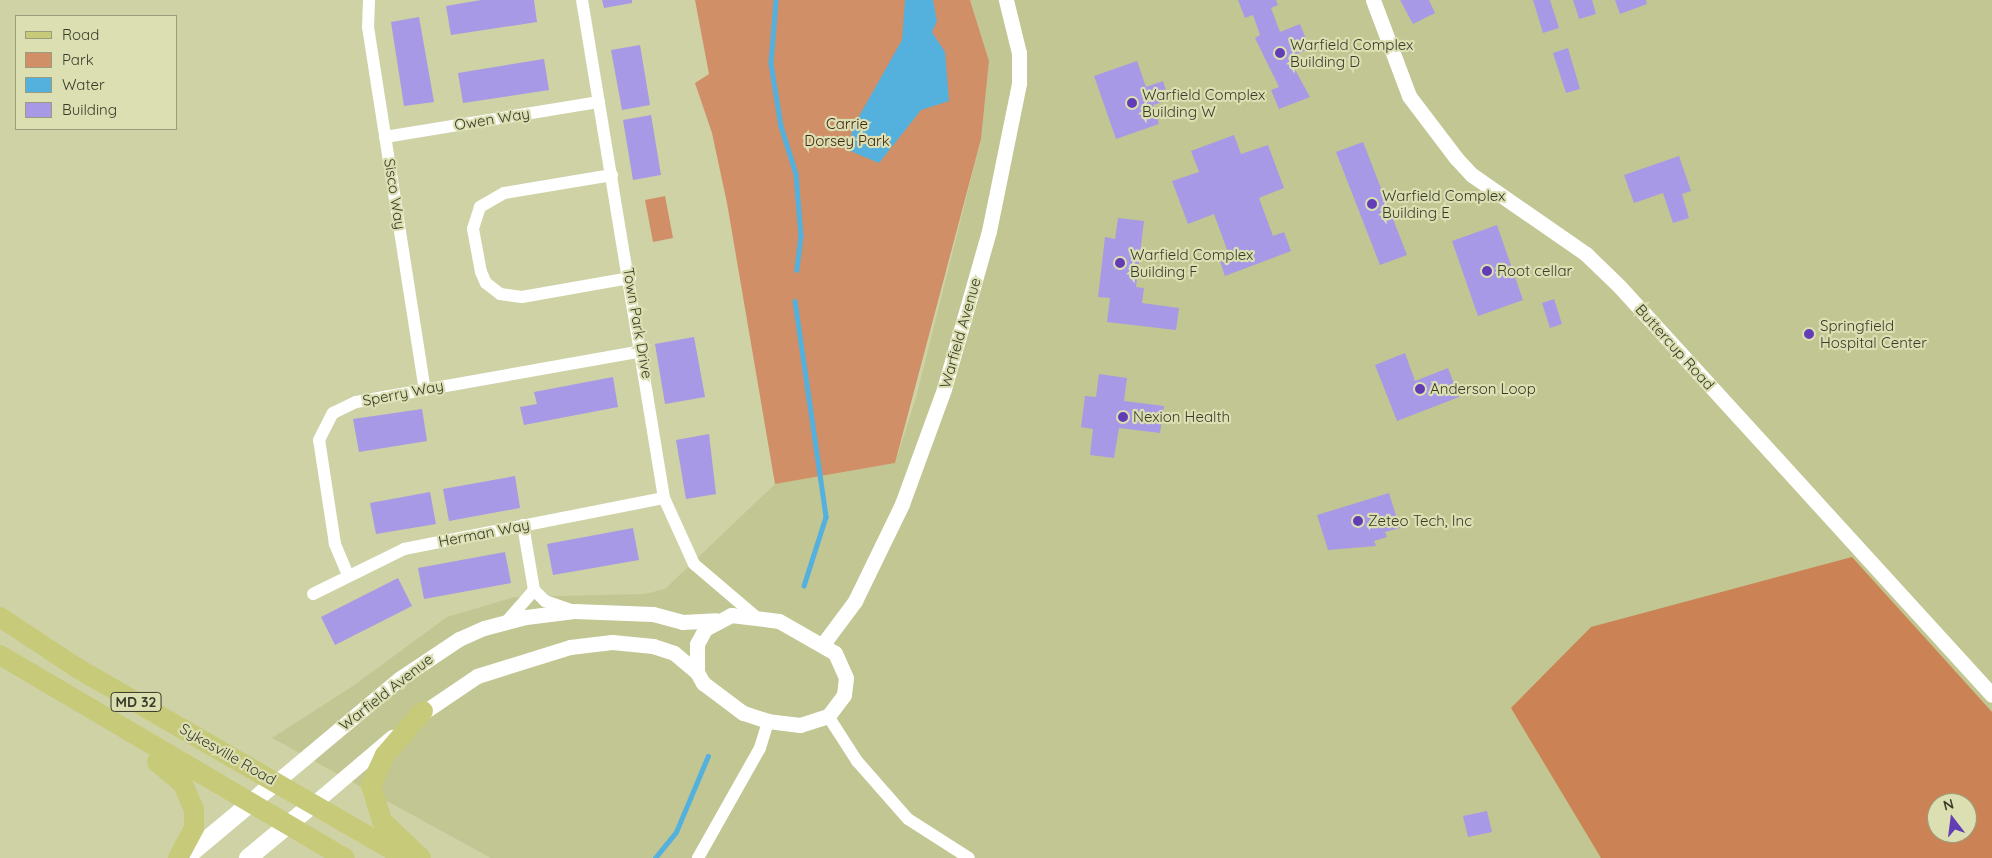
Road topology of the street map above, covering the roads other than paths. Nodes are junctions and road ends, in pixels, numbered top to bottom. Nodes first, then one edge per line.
1 (369, 0) edge
2 (582, 0) edge
3 (1006, 0) edge
4 (1373, 0) edge
5 (599, 102) junction
6 (385, 137) junction
7 (612, 175) junction
8 (630, 278) junction
9 (643, 351) junction
10 (425, 389) junction
11 (664, 498) junction
12 (523, 525) junction
13 (348, 575) junction
14 (534, 590) junction
15 (314, 594) dead end
16 (574, 611) junction
17 (754, 615) junction
18 (0, 618) edge
19 (508, 620) junction
20 (716, 620) junction
21 (823, 644) junction
22 (0, 655) edge
23 (697, 672) junction
24 (62, 694) junction
25 (1992, 695) edge
26 (423, 711) junction
27 (828, 716) junction
28 (768, 721) junction
29 (276, 782) junction
30 (250, 804) junction
31 (313, 804) junction
32 (287, 825) junction
33 (178, 858) edge
34 (185, 858) edge
35 (248, 858) edge
36 (345, 858) edge
37 (406, 858) edge
38 (421, 858) edge
39 (698, 858) edge
40 (969, 858) edge

1 - 6 street, Sisco Way
2 - 5 street, Town Park Drive
3 - 21 street, Warfield Avenue
4 - 25 street, Buttercup Road
5 - 6 street, Owen Way
5 - 7 street, Town Park Drive
6 - 10 street, Sisco Way
7 - 8 street, Town Park Drive
7 - 8 street
8 - 9 street, Town Park Drive
9 - 10 street, Sperry Way
9 - 11 street, Town Park Drive
10 - 13 street, Sperry Way
11 - 12 street, Herman Way
11 - 17 street, Town Park Drive
12 - 13 street, Herman Way
12 - 14 street
13 - 15 street, Herman Way
14 - 16 street
14 - 19 street
16 - 19 street, Warfield Avenue
16 - 20 street, Warfield Avenue
17 - 20 street
17 - 21 street
18 - 29 main road, Sykesville Road / MD 32
19 - 29 street, Warfield Avenue
20 - 23 street
21 - 27 street
22 - 24 main road, MD 32
23 - 26 street
23 - 28 street
24 - 30 main road, MD 32
24 - 33 main road
26 - 31 street
26 - 38 main road
27 - 28 street
27 - 40 street
28 - 39 street
29 - 30 main road
29 - 31 main road, Sykesville Road / MD 32
30 - 32 main road, MD 32
30 - 34 main road
31 - 32 main road
31 - 37 main road, Sykesville Road / MD 32
32 - 35 main road
32 - 36 main road, MD 32

